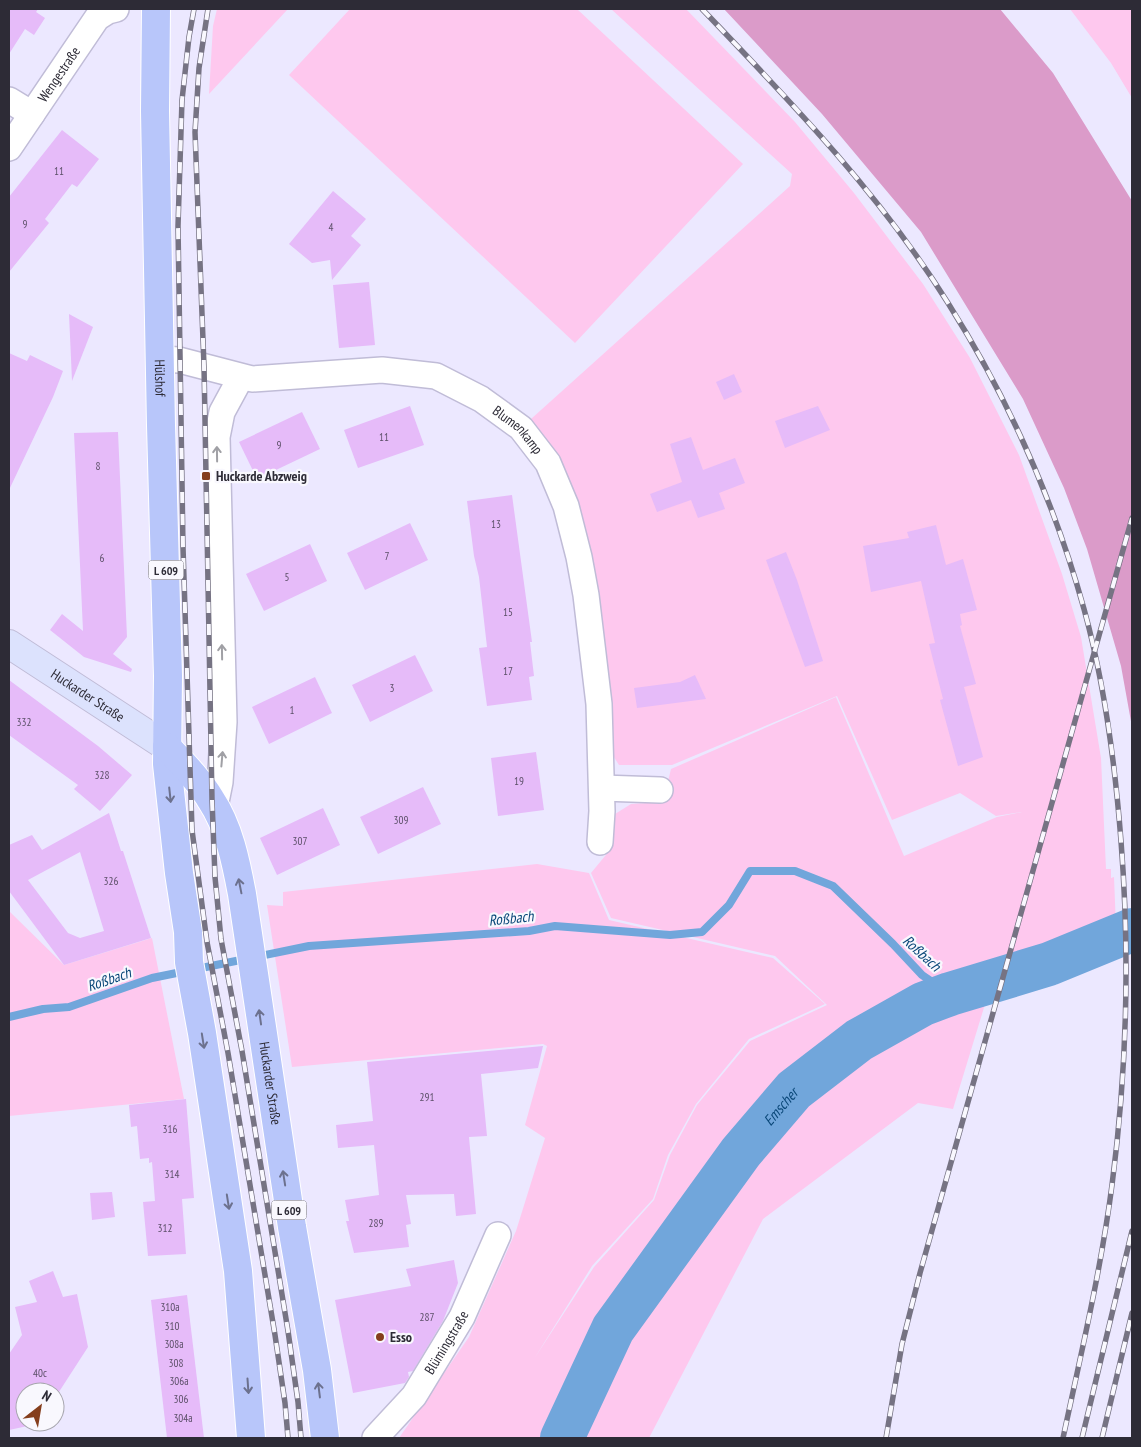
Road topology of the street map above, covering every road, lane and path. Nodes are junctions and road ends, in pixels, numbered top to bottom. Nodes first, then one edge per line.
1 (116, 9) edge
2 (156, 9) edge
3 (9, 100) edge
4 (32, 114) junction
5 (9, 148) edge
6 (160, 359) junction
7 (241, 377) junction
8 (9, 644) edge
9 (167, 746) junction
10 (602, 788) junction
11 (660, 790) dead end
12 (215, 807) junction
13 (600, 842) dead end
14 (498, 1235) dead end
15 (251, 1438) edge
16 (325, 1438) edge
17 (375, 1438) edge

1 - 4 street, Wengestraße
2 - 6 main road, Hülshof / L 609
3 - 4 street
4 - 5 street, Wengestraße
6 - 7 street, Blumenkamp
6 - 9 main road, Hülshof / L 609
7 - 10 street, Blumenkamp
12 -> 7 street
8 - 9 main road, Huckarder Straße
9 - 12 main road, Huckarder Straße / L 609
9 -> 15 main road, L 609
10 - 11 street
10 - 13 street, Blumenkamp
16 -> 12 main road, Huckarder Straße / L 609
14 - 17 street, Blümingstraße

